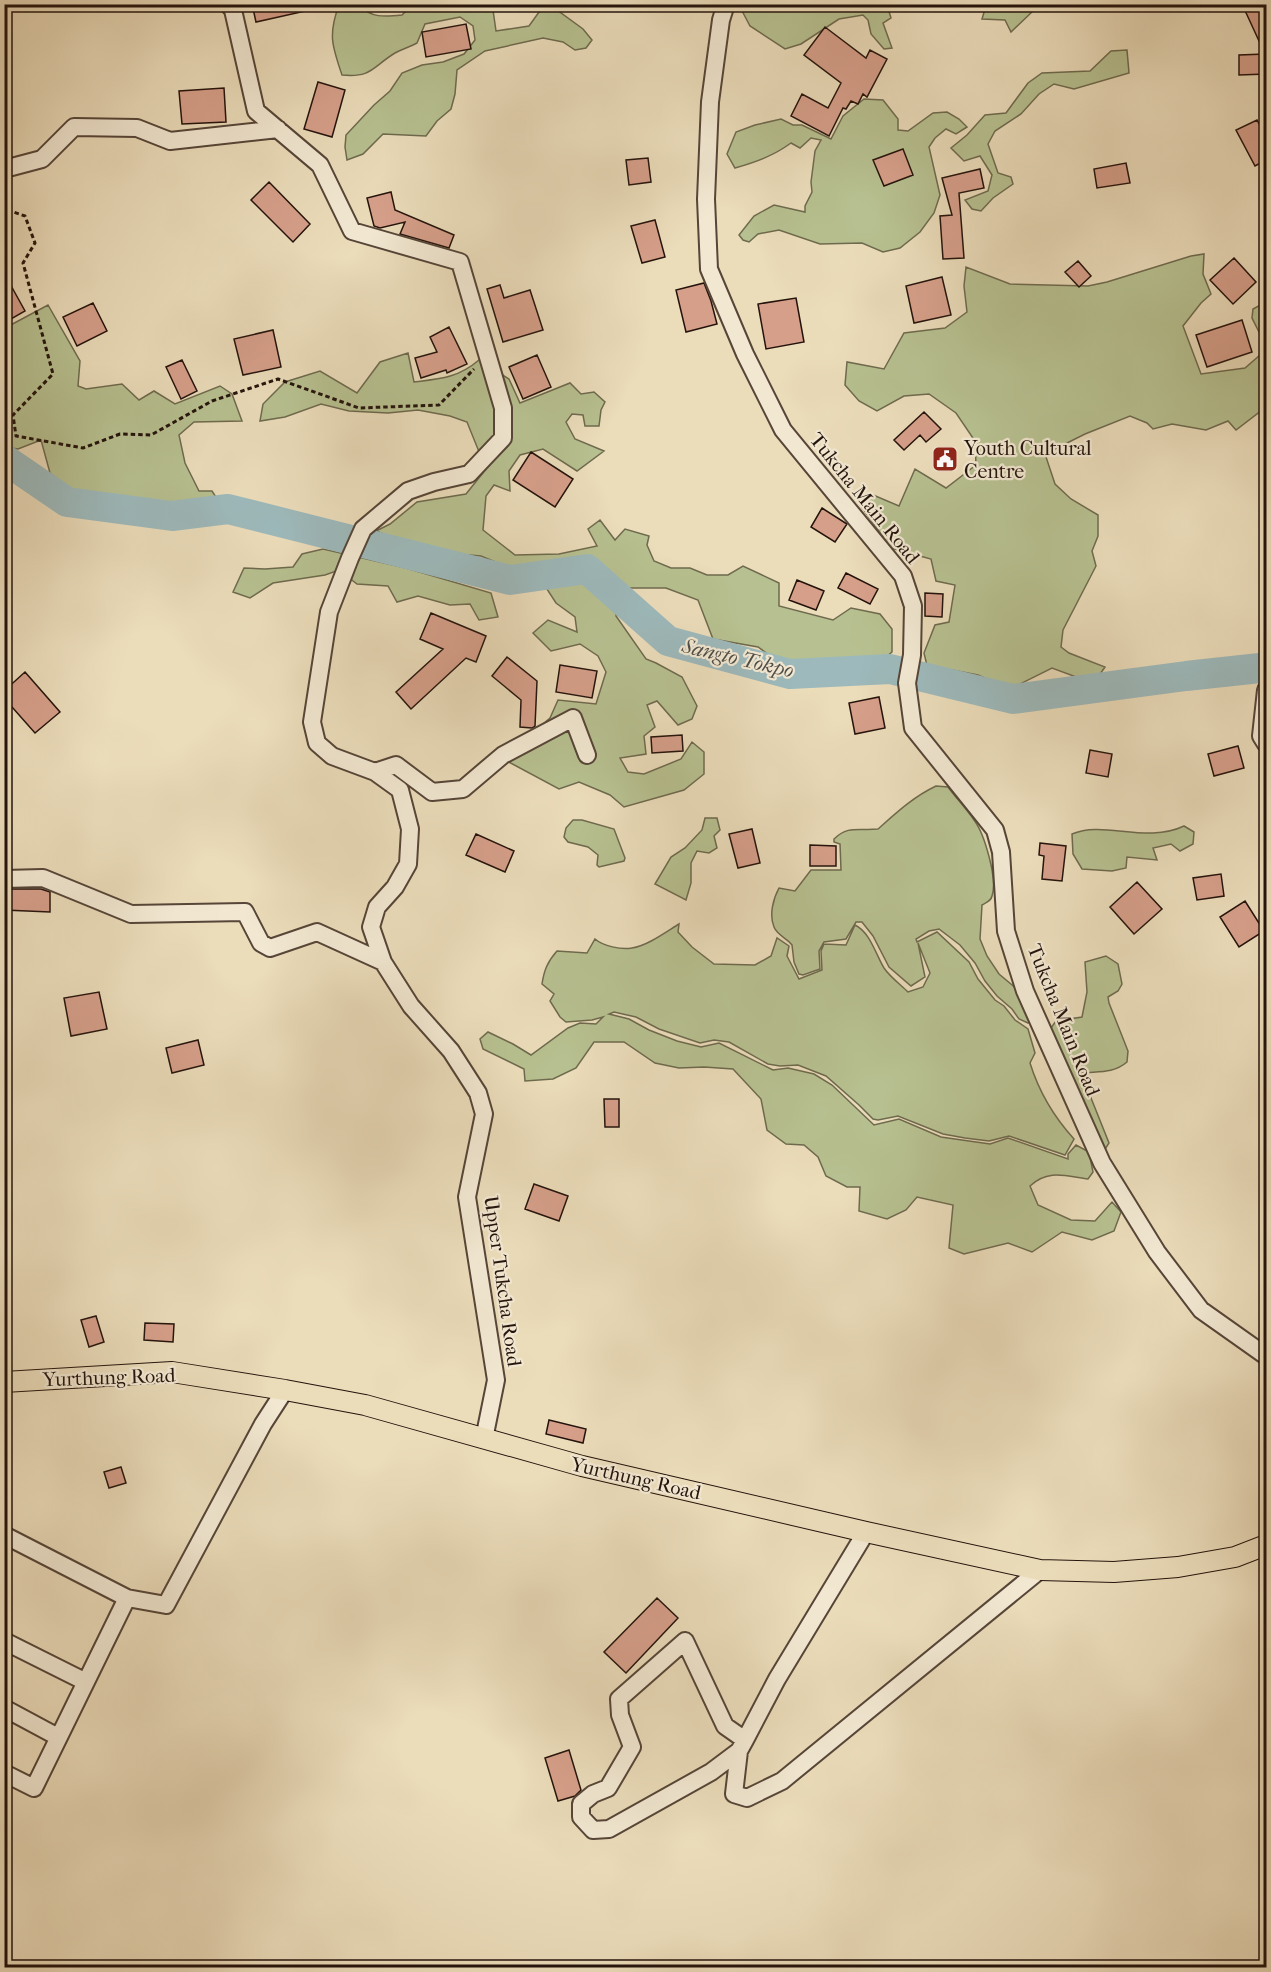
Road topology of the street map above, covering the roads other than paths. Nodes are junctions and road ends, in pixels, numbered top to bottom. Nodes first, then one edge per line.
1 (228, 4) edge
2 (726, 4) edge
3 (278, 129) junction
4 (8, 168) dead end
5 (1266, 693) edge
6 (1266, 744) edge
7 (587, 754) dead end
8 (375, 772) junction
9 (4, 879) edge
10 (383, 962) junction
11 (1266, 1356) edge
12 (4, 1382) edge
13 (285, 1390) junction
14 (484, 1439) junction
15 (866, 1532) junction
16 (4, 1535) edge
17 (1266, 1545) edge
18 (1040, 1570) junction
19 (127, 1598) junction
20 (4, 1641) edge
21 (86, 1682) junction
22 (4, 1707) edge
23 (58, 1737) junction
24 (742, 1746) junction
25 (4, 1773) edge

1 - 3 street, Upper Tukcha Road
2 - 11 street, Tukcha Main Road
3 - 4 street
3 - 8 street, Upper Tukcha Road
5 - 6 street
7 - 8 street
8 - 10 street, Upper Tukcha Road
9 - 10 street
10 - 14 street, Upper Tukcha Road
12 - 13 main road, Yurthung Road
13 - 14 main road, Yurthung Road
13 - 19 street
14 - 15 main road, Yurthung Road
15 - 18 main road, Yurthung Road
15 - 24 street
16 - 19 street
17 - 18 main road, Yurthung Road
18 - 24 street
19 - 21 street
20 - 21 street
21 - 23 street
22 - 23 street
23 - 25 street
24 - 24 street

